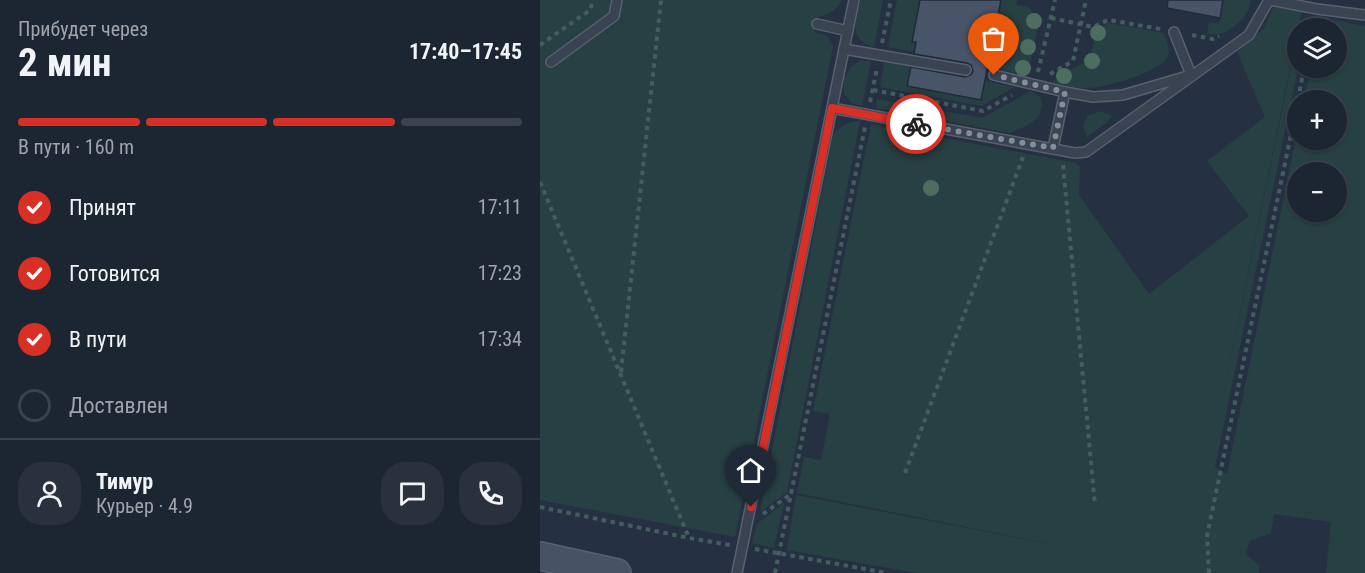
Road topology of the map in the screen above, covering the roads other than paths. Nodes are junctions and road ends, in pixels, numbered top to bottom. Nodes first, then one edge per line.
1 (617, 0) edge
2 (854, 0) edge
3 (1270, 0) edge
4 (1365, 15) edge
5 (817, 24) dead end
6 (848, 31) junction
7 (1174, 32) dead end
8 (844, 49) junction
9 (551, 62) dead end
10 (966, 70) dead end
11 (994, 75) dead end
12 (1191, 75) junction
13 (1065, 92) junction
14 (832, 108) junction
15 (1057, 149) junction
16 (540, 556) edge
17 (617, 573) edge
18 (737, 573) edge

1 - 9 lane
2 - 6 lane
3 - 4 lane
3 - 12 lane
5 - 6 lane
6 - 8 lane
7 - 12 lane
8 - 10 lane
8 - 14 lane
11 - 13 lane
12 - 13 lane
12 - 15 lane
13 - 15 lane
14 - 15 lane
14 - 18 lane
16 - 17 main road

